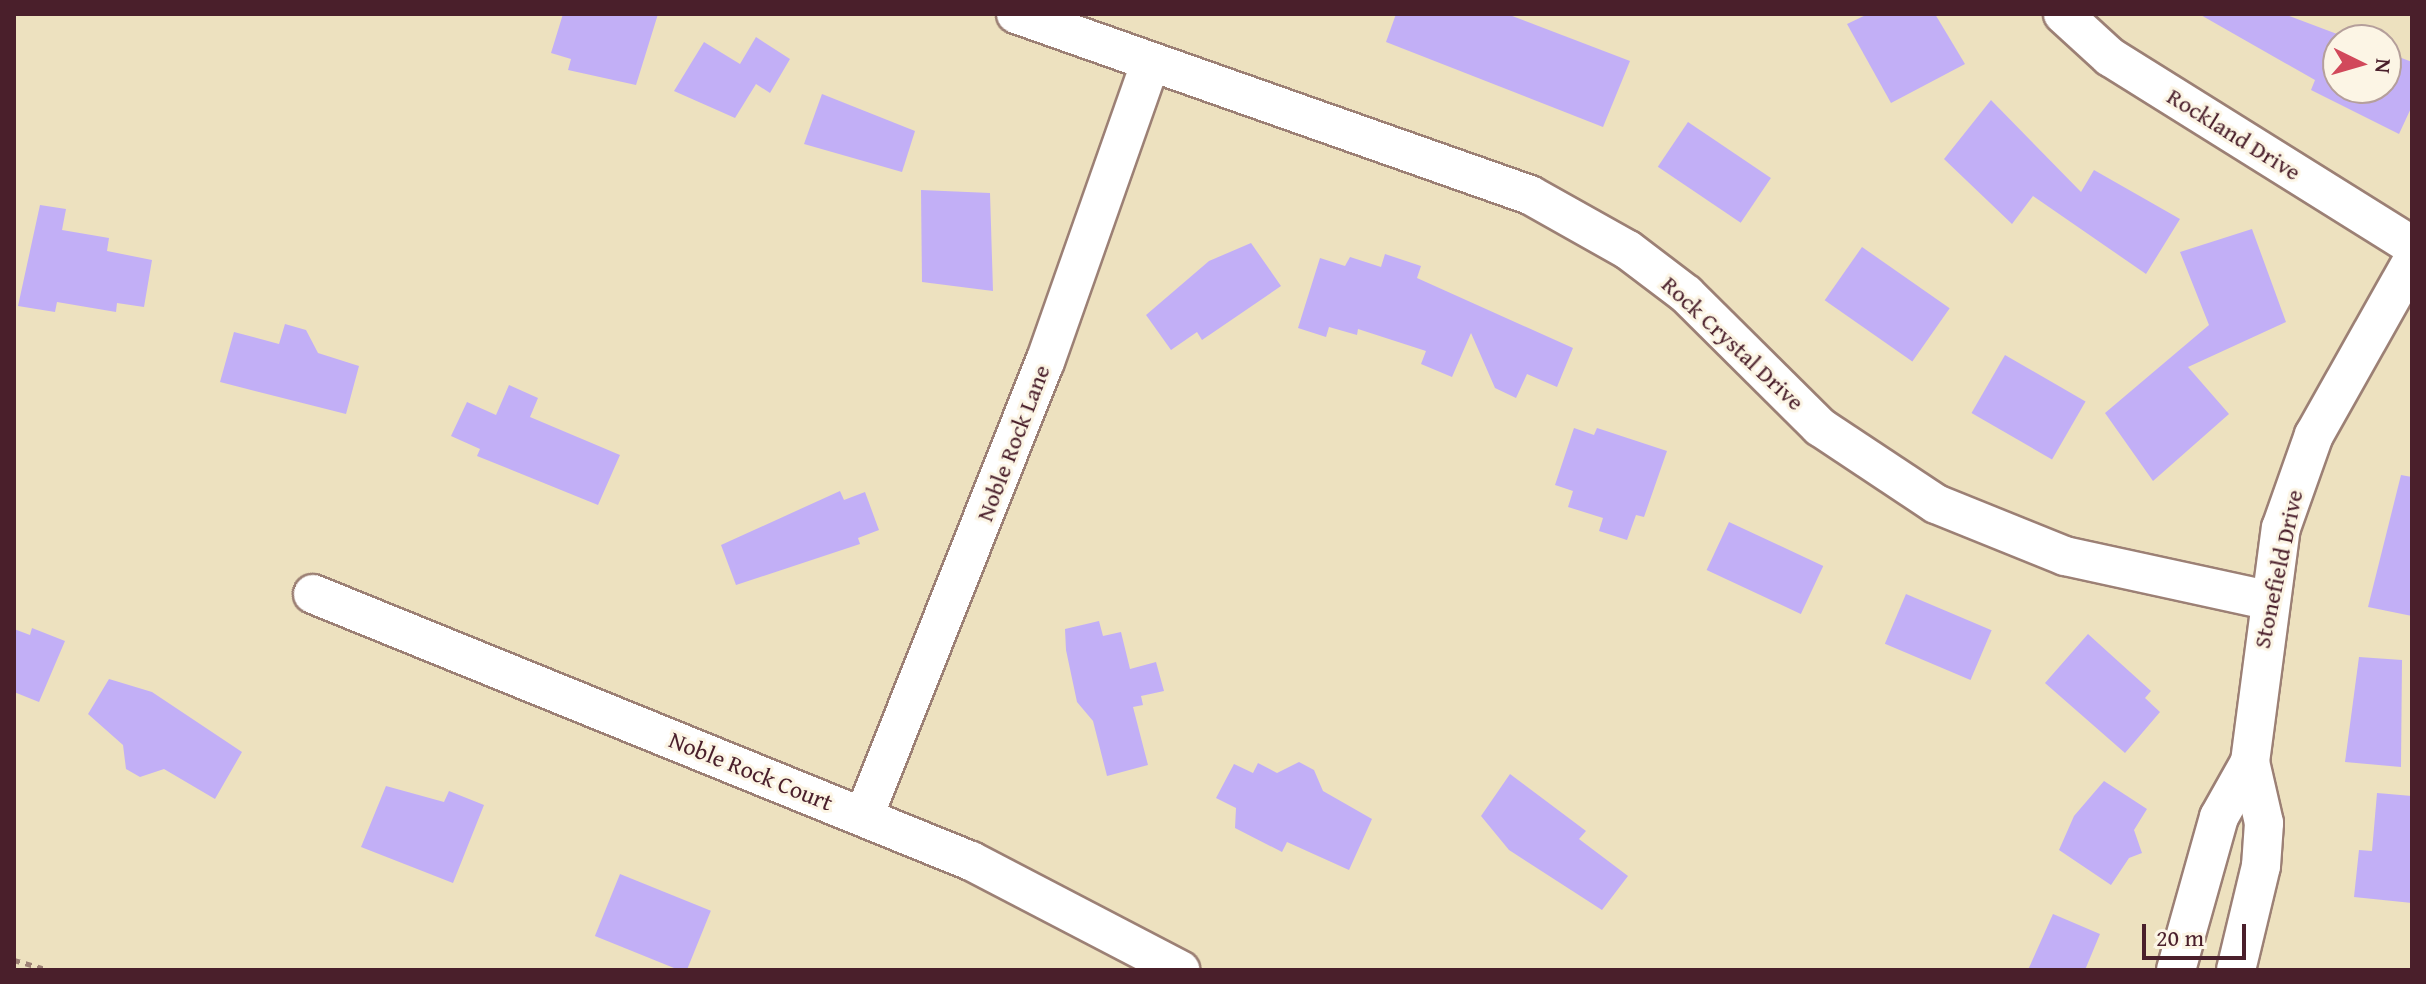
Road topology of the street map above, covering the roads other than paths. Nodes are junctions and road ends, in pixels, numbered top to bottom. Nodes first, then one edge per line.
1 (1016, 14) edge
2 (2063, 14) edge
3 (1150, 64) junction
4 (2412, 246) edge
5 (2412, 261) edge
6 (313, 594) dead end
7 (2266, 600) junction
8 (2250, 762) junction
9 (864, 816) junction
10 (1180, 970) edge
11 (2176, 970) edge
12 (2236, 970) edge

1 - 3 street, Rock Crystal Drive
2 - 4 street, Rockland Drive
3 - 7 street, Rock Crystal Drive
3 - 9 street, Noble Rock Lane
5 - 7 street, Stonefield Drive
6 - 9 street, Noble Rock Court
7 - 8 street, Stonefield Drive
8 - 11 street, Stonefield Drive
8 - 12 street, Stonefield Drive
9 - 10 street, Noble Rock Court

